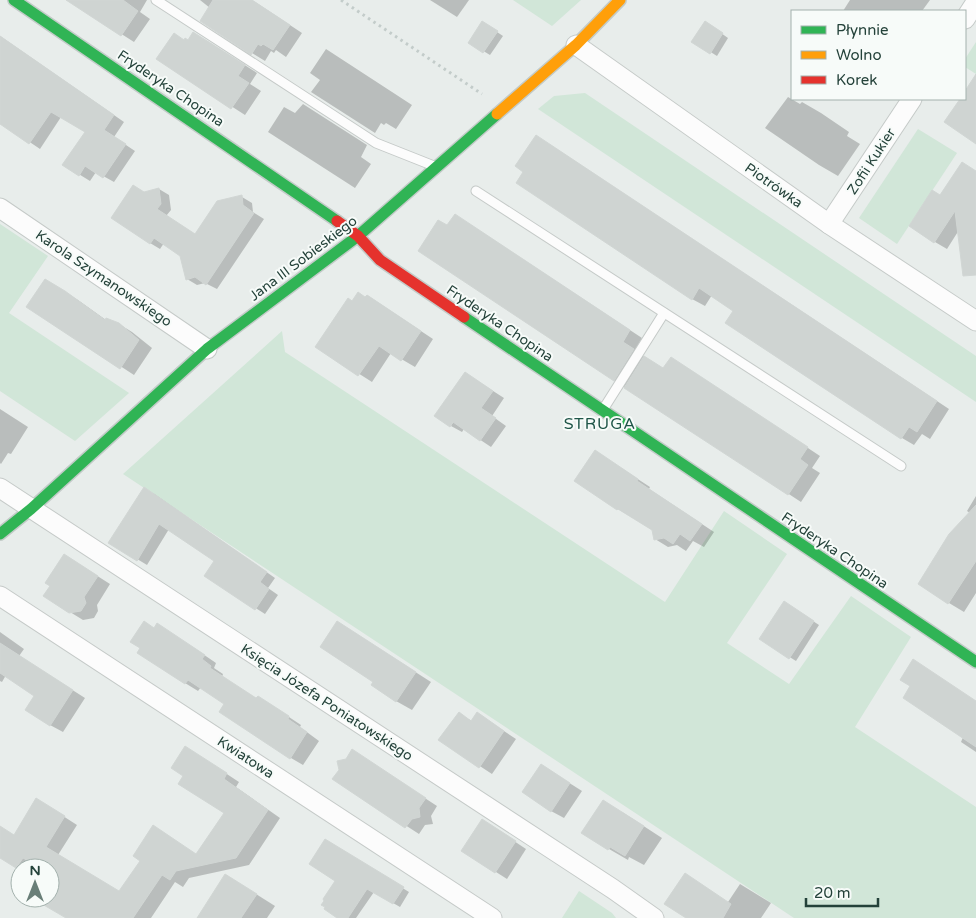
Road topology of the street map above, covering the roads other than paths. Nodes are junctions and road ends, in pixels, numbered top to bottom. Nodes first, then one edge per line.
1 (14, 0) edge
2 (156, 0) edge
3 (620, 0) edge
4 (976, 2) edge
5 (966, 17) edge
6 (576, 45) junction
7 (911, 100) edge
8 (436, 167) junction
9 (476, 191) dead end
10 (0, 208) edge
11 (829, 224) junction
12 (358, 236) junction
13 (664, 313) junction
14 (976, 321) edge
15 (207, 349) junction
16 (603, 411) junction
17 (901, 466) dead end
18 (0, 488) edge
19 (31, 508) junction
20 (0, 534) edge
21 (0, 596) edge
22 (976, 662) edge
23 (492, 918) edge
24 (654, 918) edge

1 - 12 street, Fryderyka Chopina
2 - 8 lane
3 - 6 street, Jana III Sobieskiego
4 - 5 street
6 - 8 street, Jana III Sobieskiego
6 - 11 street, Piotrówka
7 - 11 street, Zofii Kukier
8 - 12 street, Jana III Sobieskiego
9 - 13 lane
10 - 15 street, Karola Szymanowskiego
11 - 14 street, Piotrówka
12 - 15 street, Jana III Sobieskiego
12 - 16 street, Fryderyka Chopina
13 - 16 lane
13 - 17 lane
15 - 19 street, Jana III Sobieskiego
16 - 22 street, Fryderyka Chopina
18 - 19 street, Księcia Józefa Poniatowskiego
19 - 20 street, Jana III Sobieskiego
19 - 24 street, Księcia Józefa Poniatowskiego
21 - 23 street, Kwiatowa

